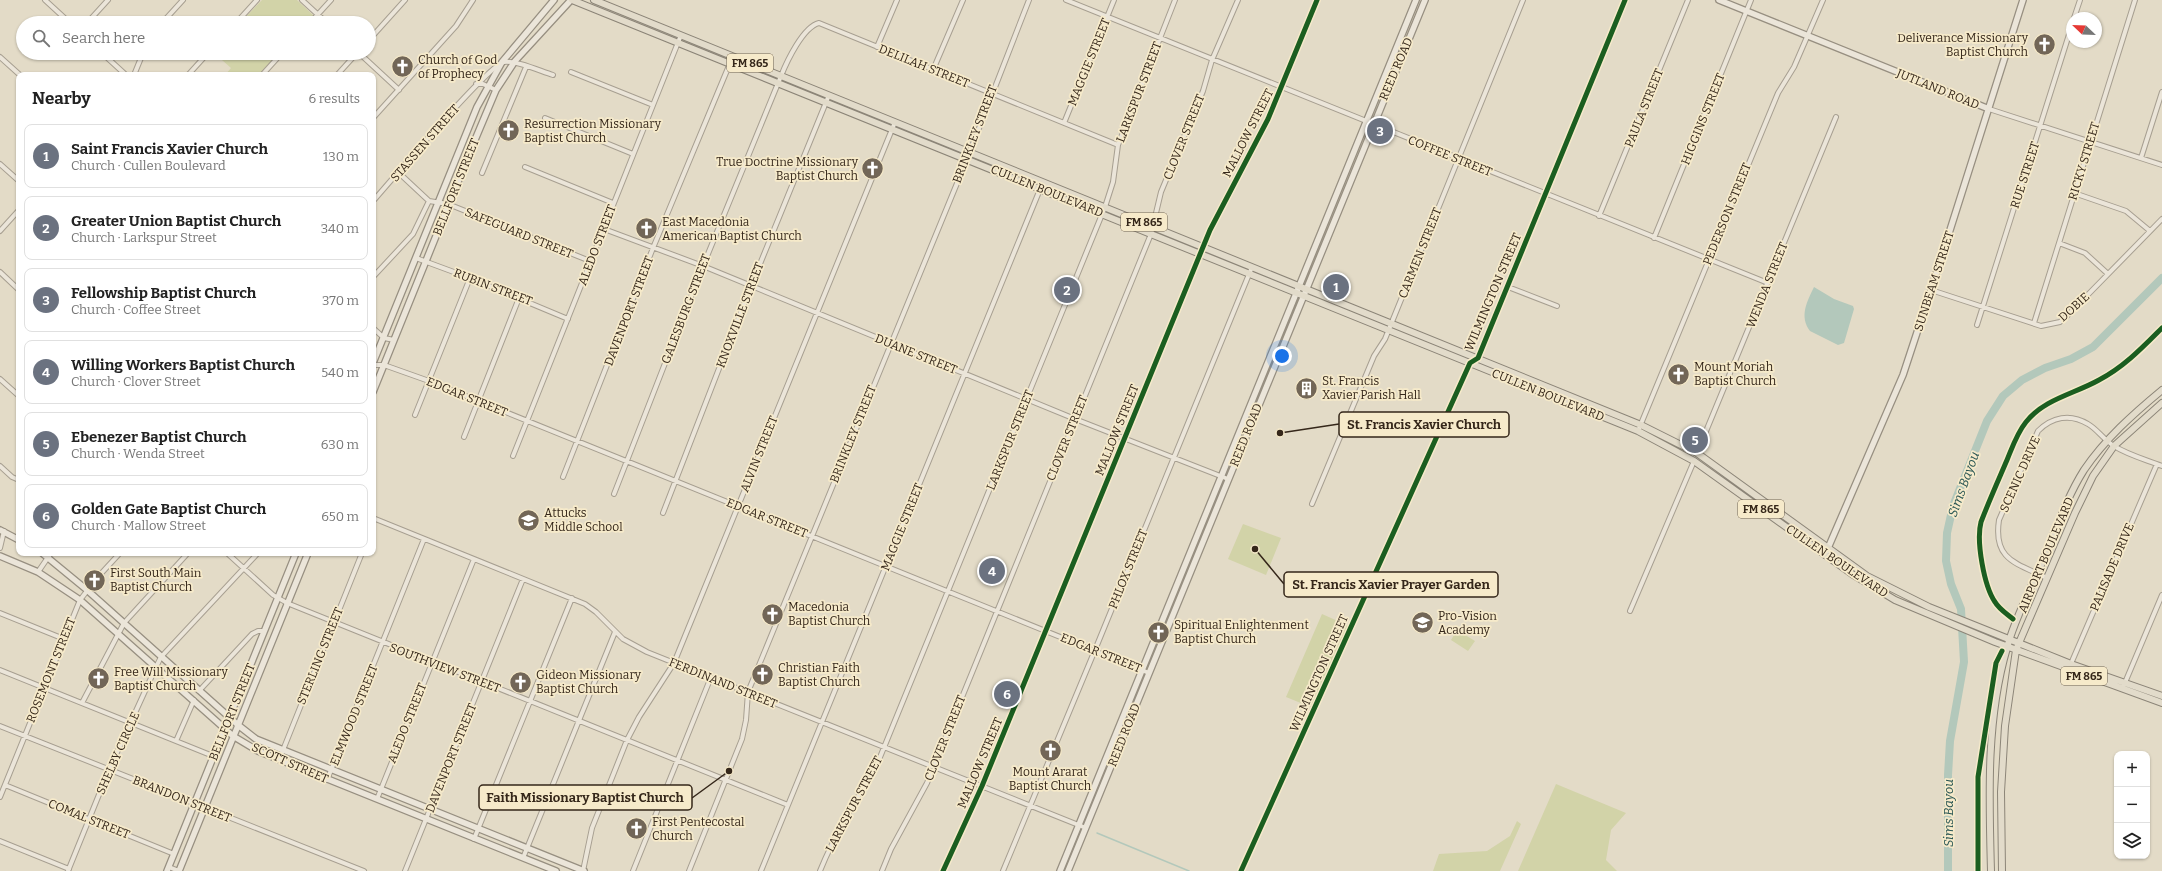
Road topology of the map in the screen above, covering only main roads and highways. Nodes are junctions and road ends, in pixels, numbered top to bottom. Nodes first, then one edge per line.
1 (554, 0) edge
2 (572, 0) edge
3 (594, 0) edge
4 (1416, 0) edge
5 (1425, 0) edge
6 (1719, 0) edge
7 (2023, 0) edge
8 (1401, 36) junction
9 (1409, 39) junction
10 (1989, 110) junction
11 (463, 143) junction
12 (472, 147) junction
13 (1326, 220) junction
14 (1333, 223) junction
15 (1299, 286) junction
16 (1306, 289) junction
17 (1296, 293) junction
18 (1304, 296) junction
19 (376, 357) edge
20 (1269, 359) junction
21 (1276, 362) junction
22 (1537, 382) junction
23 (376, 384) edge
24 (1535, 390) junction
25 (2162, 390) edge
26 (1587, 403) junction
27 (2162, 403) edge
28 (1589, 411) junction
29 (1245, 418) junction
30 (1252, 421) junction
31 (1727, 484) junction
32 (1752, 493) junction
33 (2065, 508) junction
34 (2075, 513) junction
35 (1789, 520) junction
36 (1785, 526) junction
37 (2, 531) edge
38 (1199, 531) junction
39 (1206, 534) junction
40 (16, 538) edge
41 (1828, 548) junction
42 (1825, 555) junction
43 (0, 556) edge
44 (49, 556) edge
45 (295, 556) edge
46 (307, 556) edge
47 (1180, 577) junction
48 (1187, 580) junction
49 (1920, 603) junction
50 (1918, 610) junction
51 (1161, 623) junction
52 (1168, 626) junction
53 (2010, 639) junction
54 (2019, 643) junction
55 (2007, 647) junction
56 (258, 648) junction
57 (2016, 650) junction
58 (268, 652) junction
59 (2162, 696) edge
60 (2162, 703) edge
61 (230, 718) junction
62 (1120, 724) junction
63 (238, 725) junction
64 (1994, 725) junction
65 (2005, 726) junction
66 (1127, 727) junction
67 (225, 728) junction
68 (233, 736) junction
69 (1101, 782) junction
70 (168, 869) edge
71 (179, 871) edge
72 (556, 871) edge
73 (583, 871) edge
74 (1060, 871) edge
75 (1068, 871) edge
76 (1991, 871) edge
77 (2002, 871) edge

1 - 11 main road, BELLFORT STREET
2 - 12 main road, BELLFORT STREET
2 - 17 main road, CULLEN BOULEVARD / FM 865
3 - 15 main road, CULLEN BOULEVARD / FM 865
4 - 8 main road, REED ROAD
5 - 9 main road, REED ROAD
6 - 10 main road, JUTLAND ROAD
7 - 10 main road, SUNBEAM STREET
8 - 9 main road
8 - 13 main road, REED ROAD
9 - 14 main road, REED ROAD
10 - 41 main road, SUNBEAM STREET
11 - 12 main road
11 - 19 main road, BELLFORT STREET
12 - 23 main road, BELLFORT STREET
13 - 14 main road
13 - 15 main road, REED ROAD
14 - 16 main road, REED ROAD
15 - 16 main road, CULLEN BOULEVARD / FM 865
15 - 17 main road, REED ROAD
16 - 18 main road, REED ROAD
16 - 22 main road, CULLEN BOULEVARD / FM 865
17 - 18 main road, CULLEN BOULEVARD / FM 865
17 - 20 main road, REED ROAD
18 - 21 main road, REED ROAD
18 - 24 main road, CULLEN BOULEVARD / FM 865
20 - 21 main road
20 - 29 main road, REED ROAD
21 - 30 main road, REED ROAD
22 - 24 main road
22 - 26 main road, CULLEN BOULEVARD / FM 865
24 - 28 main road, CULLEN BOULEVARD / FM 865
25 - 33 main road, AIRPORT BOULEVARD
26 - 28 main road
26 - 32 main road, CULLEN BOULEVARD / FM 865
27 - 34 main road, AIRPORT BOULEVARD
28 - 31 main road, CULLEN BOULEVARD / FM 865
29 - 30 main road
29 - 38 main road, REED ROAD
30 - 39 main road, REED ROAD
31 - 32 main road
31 - 36 main road, CULLEN BOULEVARD / FM 865
32 - 35 main road, CULLEN BOULEVARD / FM 865
33 - 34 main road
33 - 53 main road, AIRPORT BOULEVARD
34 - 54 main road, AIRPORT BOULEVARD
35 - 36 main road
35 - 41 main road, CULLEN BOULEVARD / FM 865
36 - 42 main road, CULLEN BOULEVARD / FM 865
37 - 40 main road
38 - 39 main road
38 - 47 main road, REED ROAD
39 - 48 main road, REED ROAD
41 - 42 main road, SUNBEAM STREET
41 - 49 main road, CULLEN BOULEVARD / FM 865
42 - 50 main road, CULLEN BOULEVARD / FM 865
43 - 67 main road, SCOTT STREET
44 - 61 main road, SCOTT STREET
45 - 56 main road, BELLFORT STREET
46 - 58 main road, BELLFORT STREET
47 - 48 main road
47 - 51 main road, REED ROAD
48 - 52 main road, REED ROAD
49 - 50 main road
49 - 53 main road, CULLEN BOULEVARD / FM 865
50 - 55 main road, CULLEN BOULEVARD / FM 865
51 - 52 main road
51 - 62 main road, REED ROAD
52 - 66 main road, REED ROAD
53 - 54 main road, CULLEN BOULEVARD / FM 865
53 - 55 main road, AIRPORT BOULEVARD
54 - 57 main road, AIRPORT BOULEVARD
54 - 59 main road, CULLEN BOULEVARD / FM 865
55 - 57 main road, CULLEN BOULEVARD / FM 865
55 - 64 main road, AIRPORT BOULEVARD
56 - 58 main road
56 - 61 main road, BELLFORT STREET
57 - 60 main road, CULLEN BOULEVARD / FM 865
57 - 65 main road, AIRPORT BOULEVARD
58 - 63 main road, BELLFORT STREET
61 - 63 main road, SCOTT STREET
61 - 67 main road, BELLFORT STREET
62 - 66 main road
62 - 69 main road, REED ROAD
63 - 68 main road, BELLFORT STREET
63 - 73 main road, SCOTT STREET
64 - 65 main road
64 - 76 main road, AIRPORT BOULEVARD
65 - 77 main road, AIRPORT BOULEVARD
66 - 69 main road, REED ROAD
67 - 68 main road, SCOTT STREET
67 - 70 main road, BELLFORT STREET
68 - 71 main road, BELLFORT STREET
68 - 72 main road, SCOTT STREET
69 - 74 main road, REED ROAD
69 - 75 main road, REED ROAD

